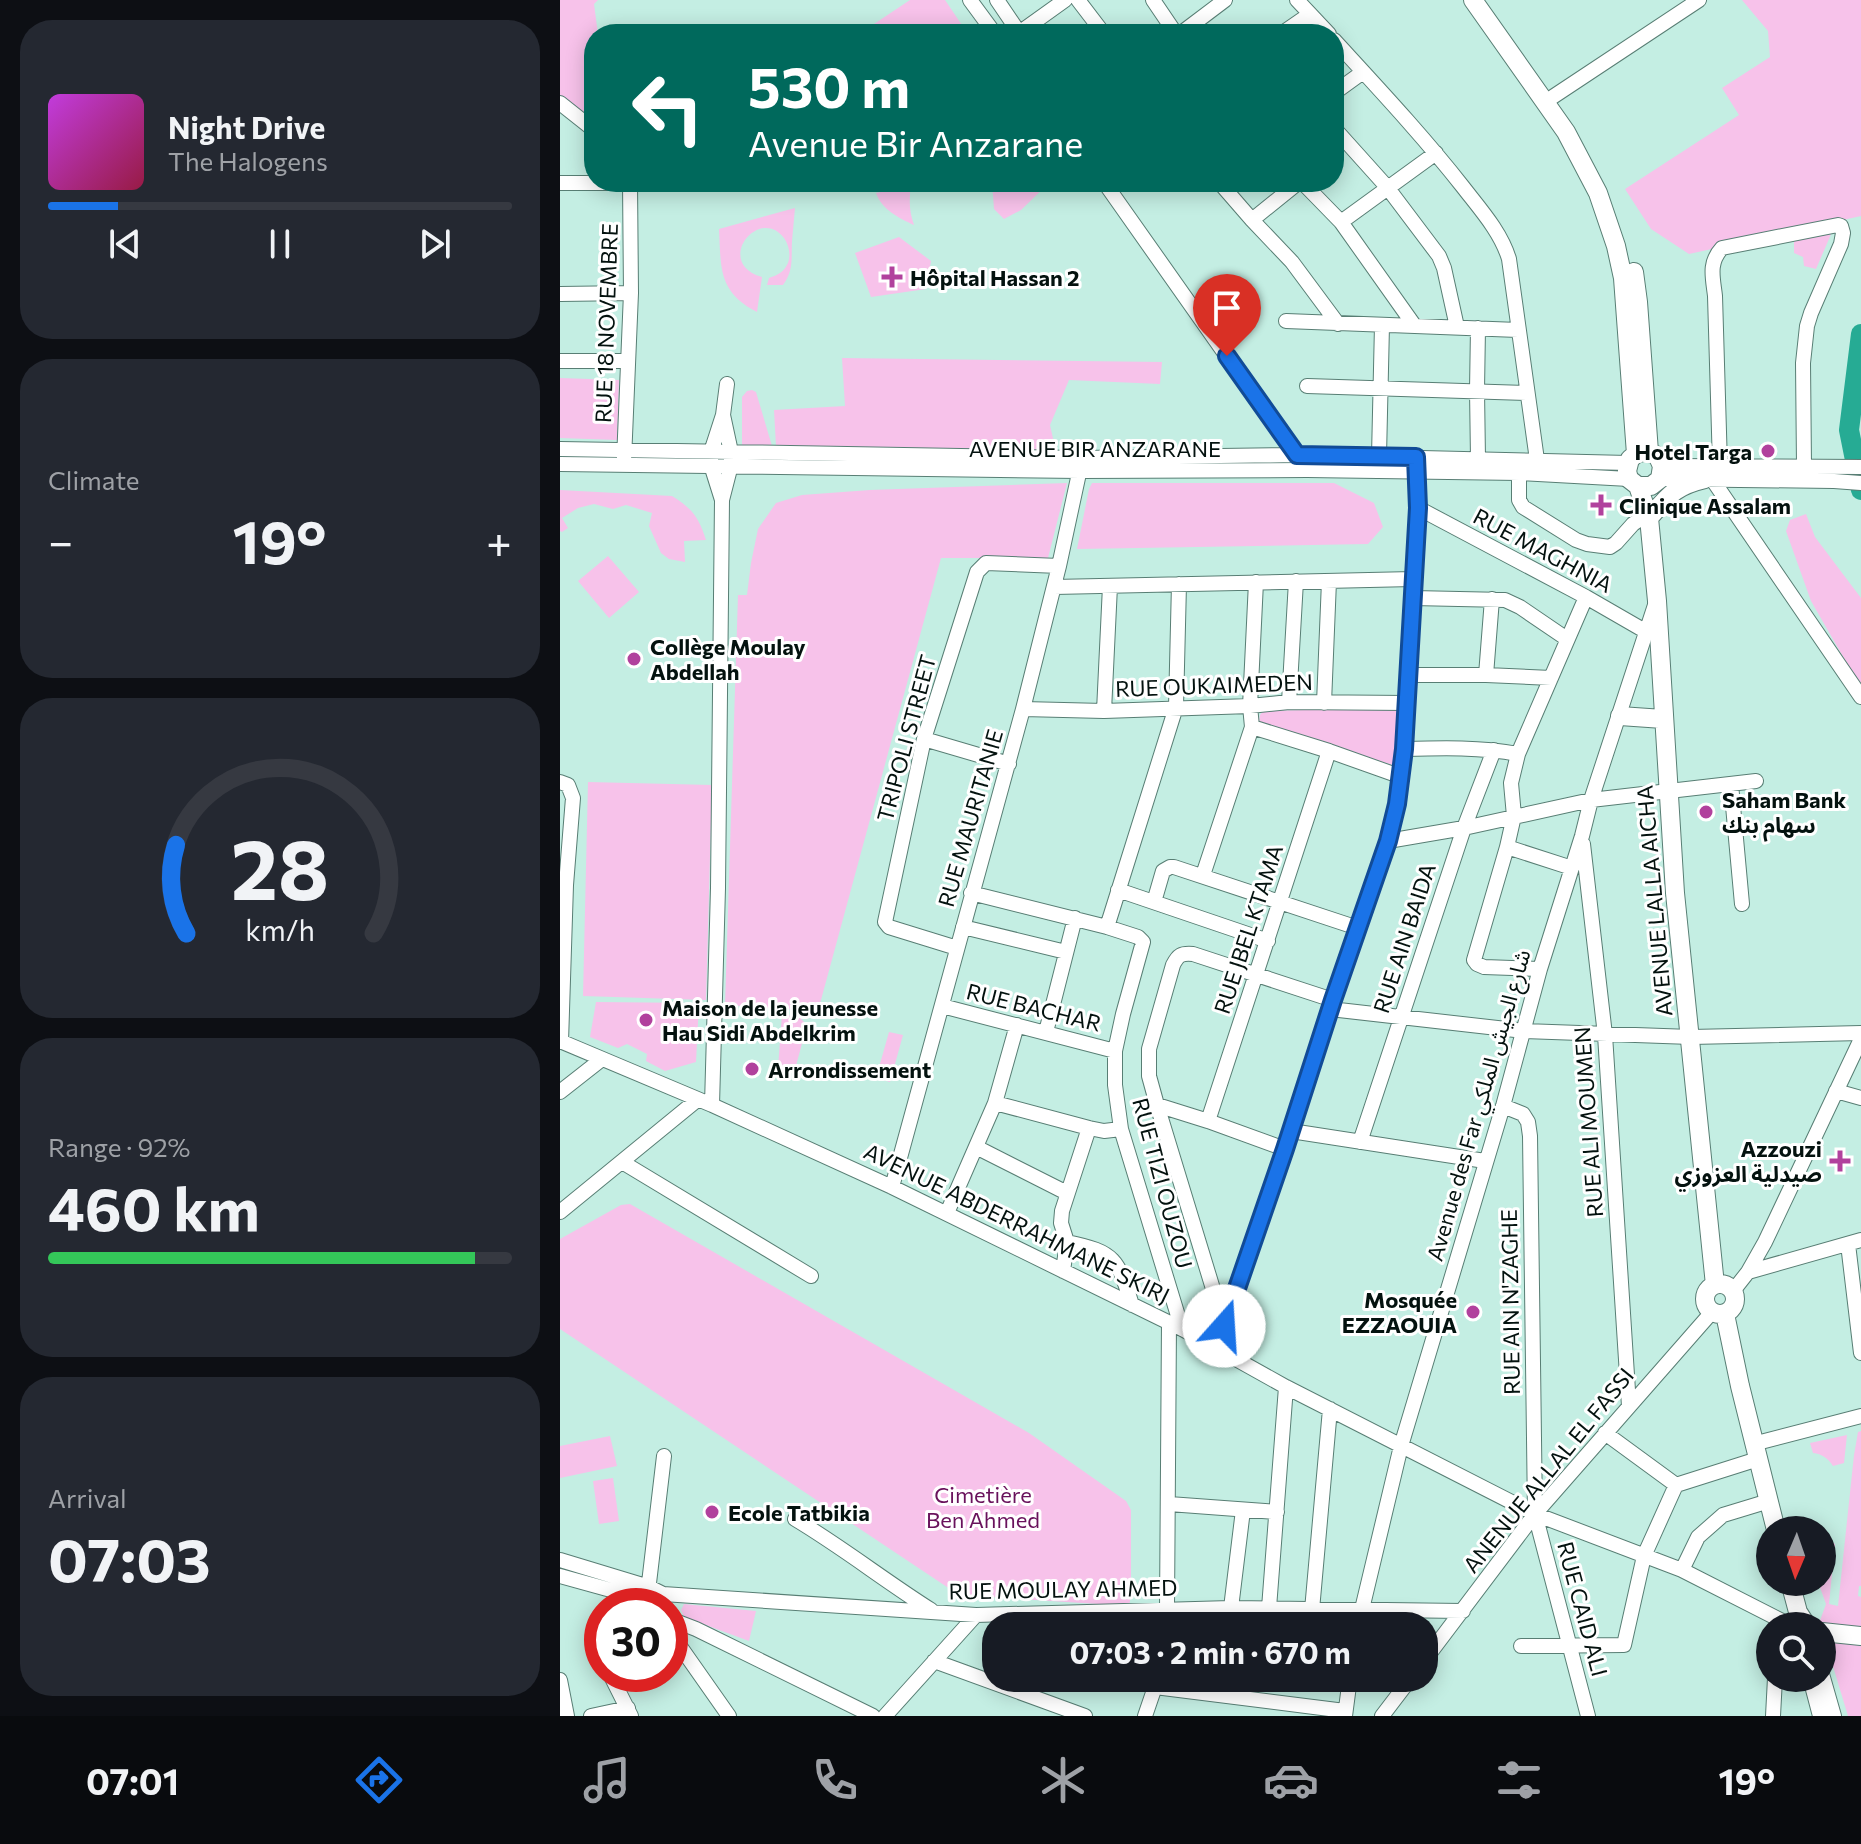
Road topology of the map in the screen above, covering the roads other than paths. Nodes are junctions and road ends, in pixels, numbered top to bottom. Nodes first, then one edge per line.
1 (970, 0) edge
2 (997, 0) edge
3 (1065, 0) edge
4 (1078, 0) edge
5 (1153, 0) edge
6 (1297, 0) edge
7 (1473, 0) edge
8 (1488, 0) edge
9 (1699, 0) edge
10 (1216, 3) edge
11 (1310, 14) junction
12 (988, 24) edge
13 (1013, 24) edge
14 (1032, 24) edge
15 (1096, 24) edge
16 (1171, 24) edge
17 (1190, 24) edge
18 (1296, 24) edge
19 (1320, 24) edge
20 (1344, 51) edge
21 (1363, 72) junction
22 (1344, 86) edge
23 (1549, 99) junction
24 (560, 103) edge
25 (584, 122) edge
26 (1344, 139) edge
27 (1436, 153) junction
28 (560, 183) edge
29 (584, 183) edge
30 (1387, 187) junction
31 (630, 192) edge
32 (1111, 192) edge
33 (1228, 192) edge
34 (1288, 192) edge
35 (1311, 192) edge
36 (1252, 220) junction
37 (1341, 222) junction
38 (631, 293) junction
39 (560, 294) edge
40 (1286, 321) dead end
41 (1338, 324) junction
42 (1382, 325) junction
43 (1414, 325) junction
44 (1457, 327) junction
45 (1478, 328) junction
46 (1518, 330) junction
47 (560, 361) edge
48 (627, 361) junction
49 (727, 384) dead end
50 (1307, 386) dead end
51 (1381, 389) junction
52 (1477, 390) junction
53 (1527, 393) junction
54 (723, 415) junction
55 (560, 449) edge
56 (1297, 455) junction
57 (1379, 456) junction
58 (624, 458) junction
59 (711, 459) junction
60 (731, 459) junction
61 (1478, 459) junction
62 (1537, 460) junction
63 (560, 464) edge
64 (1081, 464) junction
65 (1416, 465) junction
66 (1804, 466) junction
67 (1861, 467) edge
68 (1307, 470) junction
69 (1644, 471) junction
70 (1519, 473) junction
71 (1835, 473) junction
72 (1713, 475) junction
73 (1740, 479) junction
74 (1861, 483) edge
75 (1727, 499) junction
76 (722, 500) junction
77 (1418, 508) junction
78 (1648, 514) junction
79 (1059, 566) junction
80 (1413, 579) junction
81 (1296, 581) junction
82 (1329, 581) junction
83 (1256, 582) junction
84 (1179, 584) junction
85 (1110, 586) junction
86 (1054, 587) junction
87 (1586, 597) junction
88 (1413, 598) junction
89 (1492, 599) junction
90 (1657, 601) junction
91 (1645, 631) junction
92 (1567, 639) junction
93 (1409, 675) junction
94 (1486, 675) junction
95 (1551, 678) junction
96 (1861, 697) edge
97 (1289, 702) junction
98 (1324, 703) junction
99 (1407, 703) junction
100 (1250, 706) junction
101 (1176, 707) junction
102 (1023, 709) junction
103 (1104, 711) junction
104 (1620, 716) junction
105 (1663, 719) junction
106 (1252, 727) junction
107 (924, 739) junction
108 (1404, 749) junction
109 (1494, 750) junction
110 (1329, 751) junction
111 (1518, 754) junction
112 (1009, 764) junction
113 (1402, 777) junction
114 (1756, 781) dead end
115 (560, 782) edge
116 (1731, 784) junction
117 (1668, 792) junction
118 (1591, 800) junction
119 (1514, 816) junction
120 (1464, 828) junction
121 (1582, 836) junction
122 (1388, 841) junction
123 (1507, 847) junction
124 (1572, 868) junction
125 (1203, 875) junction
126 (1118, 890) junction
127 (971, 893) junction
128 (1281, 901) junction
129 (1154, 902) junction
130 (1742, 904) dead end
131 (1075, 918) junction
132 (963, 927) junction
133 (1107, 927) junction
134 (1358, 928) junction
135 (1268, 941) junction
136 (957, 948) junction
137 (1066, 952) junction
138 (1540, 969) junction
139 (1257, 974) junction
140 (1331, 1004) junction
141 (942, 1006) junction
142 (1401, 1016) junction
143 (1017, 1025) junction
144 (1524, 1031) junction
145 (1046, 1032) junction
146 (1605, 1035) junction
147 (1861, 1036) edge
148 (1691, 1037) junction
149 (561, 1042) edge
150 (1115, 1051) junction
151 (602, 1059) junction
152 (1836, 1091) junction
153 (560, 1092) edge
154 (1861, 1098) edge
155 (704, 1102) junction
156 (995, 1103) junction
157 (1157, 1105) junction
158 (1503, 1106) junction
159 (1208, 1121) junction
160 (1089, 1128) junction
161 (1121, 1129) junction
162 (1291, 1131) junction
163 (1360, 1142) junction
164 (976, 1147) junction
165 (1285, 1149) junction
166 (1485, 1161) junction
167 (622, 1162) junction
168 (892, 1187) junction
169 (1067, 1193) junction
170 (560, 1212) edge
171 (947, 1213) junction
172 (1067, 1242) junction
173 (1854, 1242) edge
174 (1063, 1271) junction
175 (1748, 1272) junction
176 (811, 1276) dead end
177 (1724, 1288) junction
178 (1132, 1305) junction
179 (1718, 1313) junction
180 (1176, 1326) junction
181 (1224, 1326) junction
182 (1219, 1349) junction
183 (1861, 1353) edge
184 (1286, 1387) junction
185 (1629, 1406) junction
186 (1330, 1409) junction
187 (1861, 1416) edge
188 (1605, 1433) junction
189 (1401, 1446) junction
190 (1756, 1451) junction
191 (664, 1456) dead end
192 (1676, 1485) junction
193 (1769, 1501) junction
194 (1169, 1504) junction
195 (1243, 1510) junction
196 (1277, 1512) junction
197 (1535, 1514) junction
198 (1773, 1516) edge
199 (795, 1519) dead end
200 (1644, 1556) junction
201 (560, 1560) edge
202 (1682, 1570) junction
203 (560, 1576) edge
204 (602, 1588) edge
205 (626, 1588) edge
206 (650, 1588) edge
207 (688, 1596) edge
208 (1231, 1608) junction
209 (1269, 1608) junction
210 (1173, 1609) junction
211 (1361, 1609) junction
212 (1312, 1610) junction
213 (1463, 1611) junction
214 (935, 1612) junction
215 (1173, 1612) edge
216 (1360, 1612) edge
217 (1771, 1612) edge
218 (976, 1615) junction
219 (688, 1626) edge
220 (1836, 1633) edge
221 (1861, 1636) edge
222 (1438, 1643) edge
223 (1521, 1646) dead end
224 (1571, 1646) junction
225 (688, 1658) edge
226 (934, 1661) junction
227 (560, 1680) edge
228 (619, 1692) edge
229 (1153, 1692) edge
230 (1215, 1692) edge
231 (1348, 1692) edge
232 (1400, 1692) edge
233 (1774, 1692) edge
234 (1814, 1692) edge
235 (1827, 1692) edge
236 (629, 1712) edge
237 (1345, 1714) edge
238 (567, 1716) edge
239 (593, 1716) edge
240 (729, 1716) edge
241 (873, 1716) edge
242 (885, 1716) edge
243 (1085, 1716) edge
244 (1145, 1716) edge
245 (1382, 1716) edge
246 (1588, 1716) edge
247 (1773, 1716) edge
248 (1820, 1716) edge
249 (1834, 1716) edge

1 - 12 street
2 - 13 street
3 - 14 street
4 - 15 street
5 - 16 street
6 - 11 street
7 - 23 main road
8 - 23 main road
9 - 23 street
10 - 17 street
11 - 18 street
11 - 19 street
20 - 21 street
21 - 22 street
21 - 27 street
23 - 69 main road
24 - 25 street
26 - 30 street
27 - 30 street
27 - 46 street
28 - 29 street
30 - 37 street
30 - 44 street
31 - 38 street, RUE 18 NOVEMBRE
32 - 56 street
33 - 36 street
34 - 36 street
35 - 37 street
36 - 41 street
37 - 43 street
38 - 39 street
38 - 48 street, RUE 18 NOVEMBRE
40 - 41 street
41 - 42 street
42 - 43 street
42 - 51 street
43 - 44 street
44 - 45 street
45 - 46 street
45 - 52 street
46 - 53 street
47 - 48 street
48 - 58 street, RUE 18 NOVEMBRE
49 - 54 street
50 - 51 street
51 - 52 street
51 - 57 street
52 - 53 street
52 - 61 street
53 - 62 street
54 - 59 street
54 - 60 street
55 - 58 street, AVENUE BIR ANZARANE
56 - 57 street, AVENUE BIR ANZARANE
56 - 64 street, AVENUE BIR ANZARANE
56 - 68 street
57 - 65 street, AVENUE BIR ANZARANE
58 - 59 street, AVENUE BIR ANZARANE
58 - 63 street, AVENUE BIR ANZARANE
59 - 60 street, AVENUE BIR ANZARANE
59 - 76 street
60 - 64 street, AVENUE BIR ANZARANE
60 - 76 street
61 - 62 street, AVENUE BIR ANZARANE
61 - 65 street, AVENUE BIR ANZARANE
62 - 69 street, AVENUE BIR ANZARANE
64 - 68 street, AVENUE BIR ANZARANE
64 - 79 street, RUE MAURITANIE
65 - 68 street, AVENUE BIR ANZARANE
65 - 70 street, AVENUE BIR ANZARANE
65 - 77 street
66 - 71 street, AVENUE BIR ANZARANE
66 - 72 street, AVENUE BIR ANZARANE
66 - 72 street
67 - 71 street, AVENUE BIR ANZARANE
69 - 70 street, AVENUE BIR ANZARANE
69 - 72 street, AVENUE BIR ANZARANE
69 - 78 main road, AVENUE LALLA AICHA
70 - 78 street
71 - 73 street, AVENUE BIR ANZARANE
71 - 74 street, AVENUE BIR ANZARANE
72 - 73 street, AVENUE BIR ANZARANE
72 - 75 street
72 - 78 main road
73 - 75 street
75 - 96 street
76 - 155 street
77 - 80 street
77 - 87 street, RUE MAGHNIA
78 - 90 main road, AVENUE LALLA AICHA
79 - 86 street, RUE MAURITANIE
79 - 107 street, TRIPOLI STREET
80 - 82 street
80 - 88 street
81 - 82 street
81 - 83 street
81 - 97 street
82 - 98 street
83 - 84 street
83 - 100 street
84 - 85 street
84 - 101 street
85 - 86 street
85 - 103 street
86 - 102 street, RUE MAURITANIE
87 - 91 street, RUE MAGHNIA
87 - 92 street
88 - 89 street
88 - 93 street
89 - 92 street
89 - 94 street
90 - 91 street, Avenue des Far شارع الجيش الملكي
90 - 105 main road, AVENUE LALLA AICHA
91 - 104 street, Avenue des Far شارع الجيش الملكي
92 - 95 street
93 - 94 street
93 - 99 street
94 - 95 street
95 - 111 street
97 - 98 street, RUE OUKAIMEDEN
97 - 100 street, RUE OUKAIMEDEN
98 - 99 street, RUE OUKAIMEDEN
99 - 108 street
100 - 101 street, RUE OUKAIMEDEN
100 - 106 street
101 - 103 street, RUE OUKAIMEDEN
101 - 126 street
102 - 103 street, RUE OUKAIMEDEN
102 - 112 street, RUE MAURITANIE
104 - 105 main road
104 - 118 street, Avenue des Far شارع الجيش الملكي
105 - 117 main road, AVENUE LALLA AICHA
106 - 110 street
106 - 125 street
107 - 112 street
107 - 136 street, TRIPOLI STREET
108 - 109 street
108 - 113 street
109 - 111 street
109 - 120 street, RUE AIN BAIDA
110 - 113 street
110 - 128 street, RUE JBEL KTAMA
111 - 119 street
112 - 127 street, RUE MAURITANIE
113 - 122 street
114 - 116 street
115 - 149 street
116 - 117 street
116 - 130 street
117 - 118 street
117 - 148 main road, AVENUE LALLA AICHA
118 - 119 street
118 - 121 street, Avenue des Far شارع الجيش الملكي
119 - 120 street
119 - 123 street
120 - 122 street
120 - 142 street, RUE AIN BAIDA
121 - 124 street, Avenue des Far شارع الجيش الملكي
121 - 146 street, RUE ALI MOUMEN
122 - 134 street
123 - 124 street
123 - 138 street
124 - 138 street, Avenue des Far شارع الجيش الملكي
125 - 128 street
125 - 129 street
126 - 129 street
126 - 133 street
127 - 131 street, RUE TIZI OUZOU
127 - 132 street, RUE MAURITANIE
128 - 134 street
128 - 135 street, RUE JBEL KTAMA
129 - 135 street
131 - 133 street, RUE TIZI OUZOU
131 - 137 street
132 - 136 street, RUE MAURITANIE
132 - 137 street
133 - 150 street, RUE TIZI OUZOU
134 - 140 street
135 - 139 street, RUE JBEL KTAMA
136 - 141 street, RUE MAURITANIE
137 - 145 street
138 - 144 street, Avenue des Far شارع الجيش الملكي
139 - 140 street
139 - 157 street
139 - 159 street, RUE JBEL KTAMA
140 - 142 street
140 - 162 street
141 - 143 street, RUE BACHAR
141 - 168 street, RUE MAURITANIE
142 - 144 street
142 - 163 street, RUE AIN BAIDA
143 - 145 street, RUE BACHAR
143 - 156 street
144 - 146 street
144 - 158 street, Avenue des Far شارع الجيش الملكي
145 - 150 street, RUE BACHAR
146 - 148 street
146 - 185 street, RUE ALI MOUMEN
147 - 148 street
147 - 152 street
148 - 177 main road, AVENUE LALLA AICHA
149 - 151 street, AVENUE ABDERRAHMANE SKIRJ
150 - 161 street, RUE TIZI OUZOU
151 - 153 street
151 - 155 street, AVENUE ABDERRAHMANE SKIRJ
152 - 154 street
152 - 175 street
155 - 167 street
155 - 168 street, AVENUE ABDERRAHMANE SKIRJ
156 - 160 street
156 - 164 street
157 - 159 street
157 - 181 street
158 - 166 street, Avenue des Far شارع الجيش الملكي
158 - 197 street, RUE AIN N'ZAGHE
159 - 165 street
160 - 161 street
160 - 169 street
161 - 180 street, RUE TIZI OUZOU
162 - 163 street
162 - 165 street
163 - 166 street
164 - 169 street
164 - 171 street
165 - 181 street
166 - 189 street, Avenue des Far شارع الجيش الملكي
167 - 170 street
167 - 176 street
168 - 171 street, AVENUE ABDERRAHMANE SKIRJ
169 - 172 street
171 - 174 street, AVENUE ABDERRAHMANE SKIRJ
172 - 174 street
172 - 178 street
173 - 175 street
173 - 183 street
174 - 178 street, AVENUE ABDERRAHMANE SKIRJ
175 - 177 street
177 - 179 main road
177 - 179 main road
178 - 180 street, AVENUE ABDERRAHMANE SKIRJ
179 - 185 street, ANENUE ALLAL EL FASSI
179 - 190 main road
180 - 182 street, AVENUE ABDERRAHMANE SKIRJ
180 - 194 street, RUE TIZI OUZOU
181 - 182 street
182 - 184 street, AVENUE ABDERRAHMANE SKIRJ
184 - 186 street, AVENUE ABDERRAHMANE SKIRJ
184 - 196 street
185 - 188 street, ANENUE ALLAL EL FASSI
186 - 189 street, AVENUE ABDERRAHMANE SKIRJ
186 - 212 street
187 - 190 street
188 - 192 street
188 - 197 street, ANENUE ALLAL EL FASSI
189 - 197 street, AVENUE ABDERRAHMANE SKIRJ
189 - 211 street, Avenue des Far شارع الجيش الملكي
190 - 192 street
190 - 193 main road
191 - 206 street
192 - 200 street
193 - 198 main road
193 - 202 street
194 - 195 street
194 - 210 street, RUE TIZI OUZOU
195 - 196 street
195 - 208 street
196 - 209 street
197 - 200 street, AVENUE ABDERRAHMANE SKIRJ
197 - 213 street, ANENUE ALLAL EL FASSI
197 - 224 street, RUE CAID ALI
199 - 214 street
200 - 202 street, AVENUE ABDERRAHMANE SKIRJ
200 - 224 street
201 - 205 street
202 - 217 street, AVENUE ABDERRAHMANE SKIRJ
203 - 204 street
207 - 214 street, RUE MOULAY AHMED
208 - 209 street, RUE MOULAY AHMED
208 - 210 street, RUE MOULAY AHMED
209 - 212 street, RUE MOULAY AHMED
210 - 215 street, RUE TIZI OUZOU
210 - 218 street, RUE MOULAY AHMED
211 - 212 street, RUE MOULAY AHMED
211 - 213 street, RUE MOULAY AHMED
211 - 216 street, Avenue des Far شارع الجيش الملكي
213 - 222 street, ANENUE ALLAL EL FASSI
214 - 218 street, RUE MOULAY AHMED
218 - 226 street
219 - 241 street
220 - 221 main road
223 - 224 street
224 - 246 street, RUE CAID ALI
225 - 240 street
226 - 242 street
226 - 243 street
227 - 238 street
228 - 236 street
229 - 244 street
230 - 237 street
231 - 237 street
232 - 245 street
233 - 247 street
234 - 248 street
235 - 249 street
236 - 239 street

